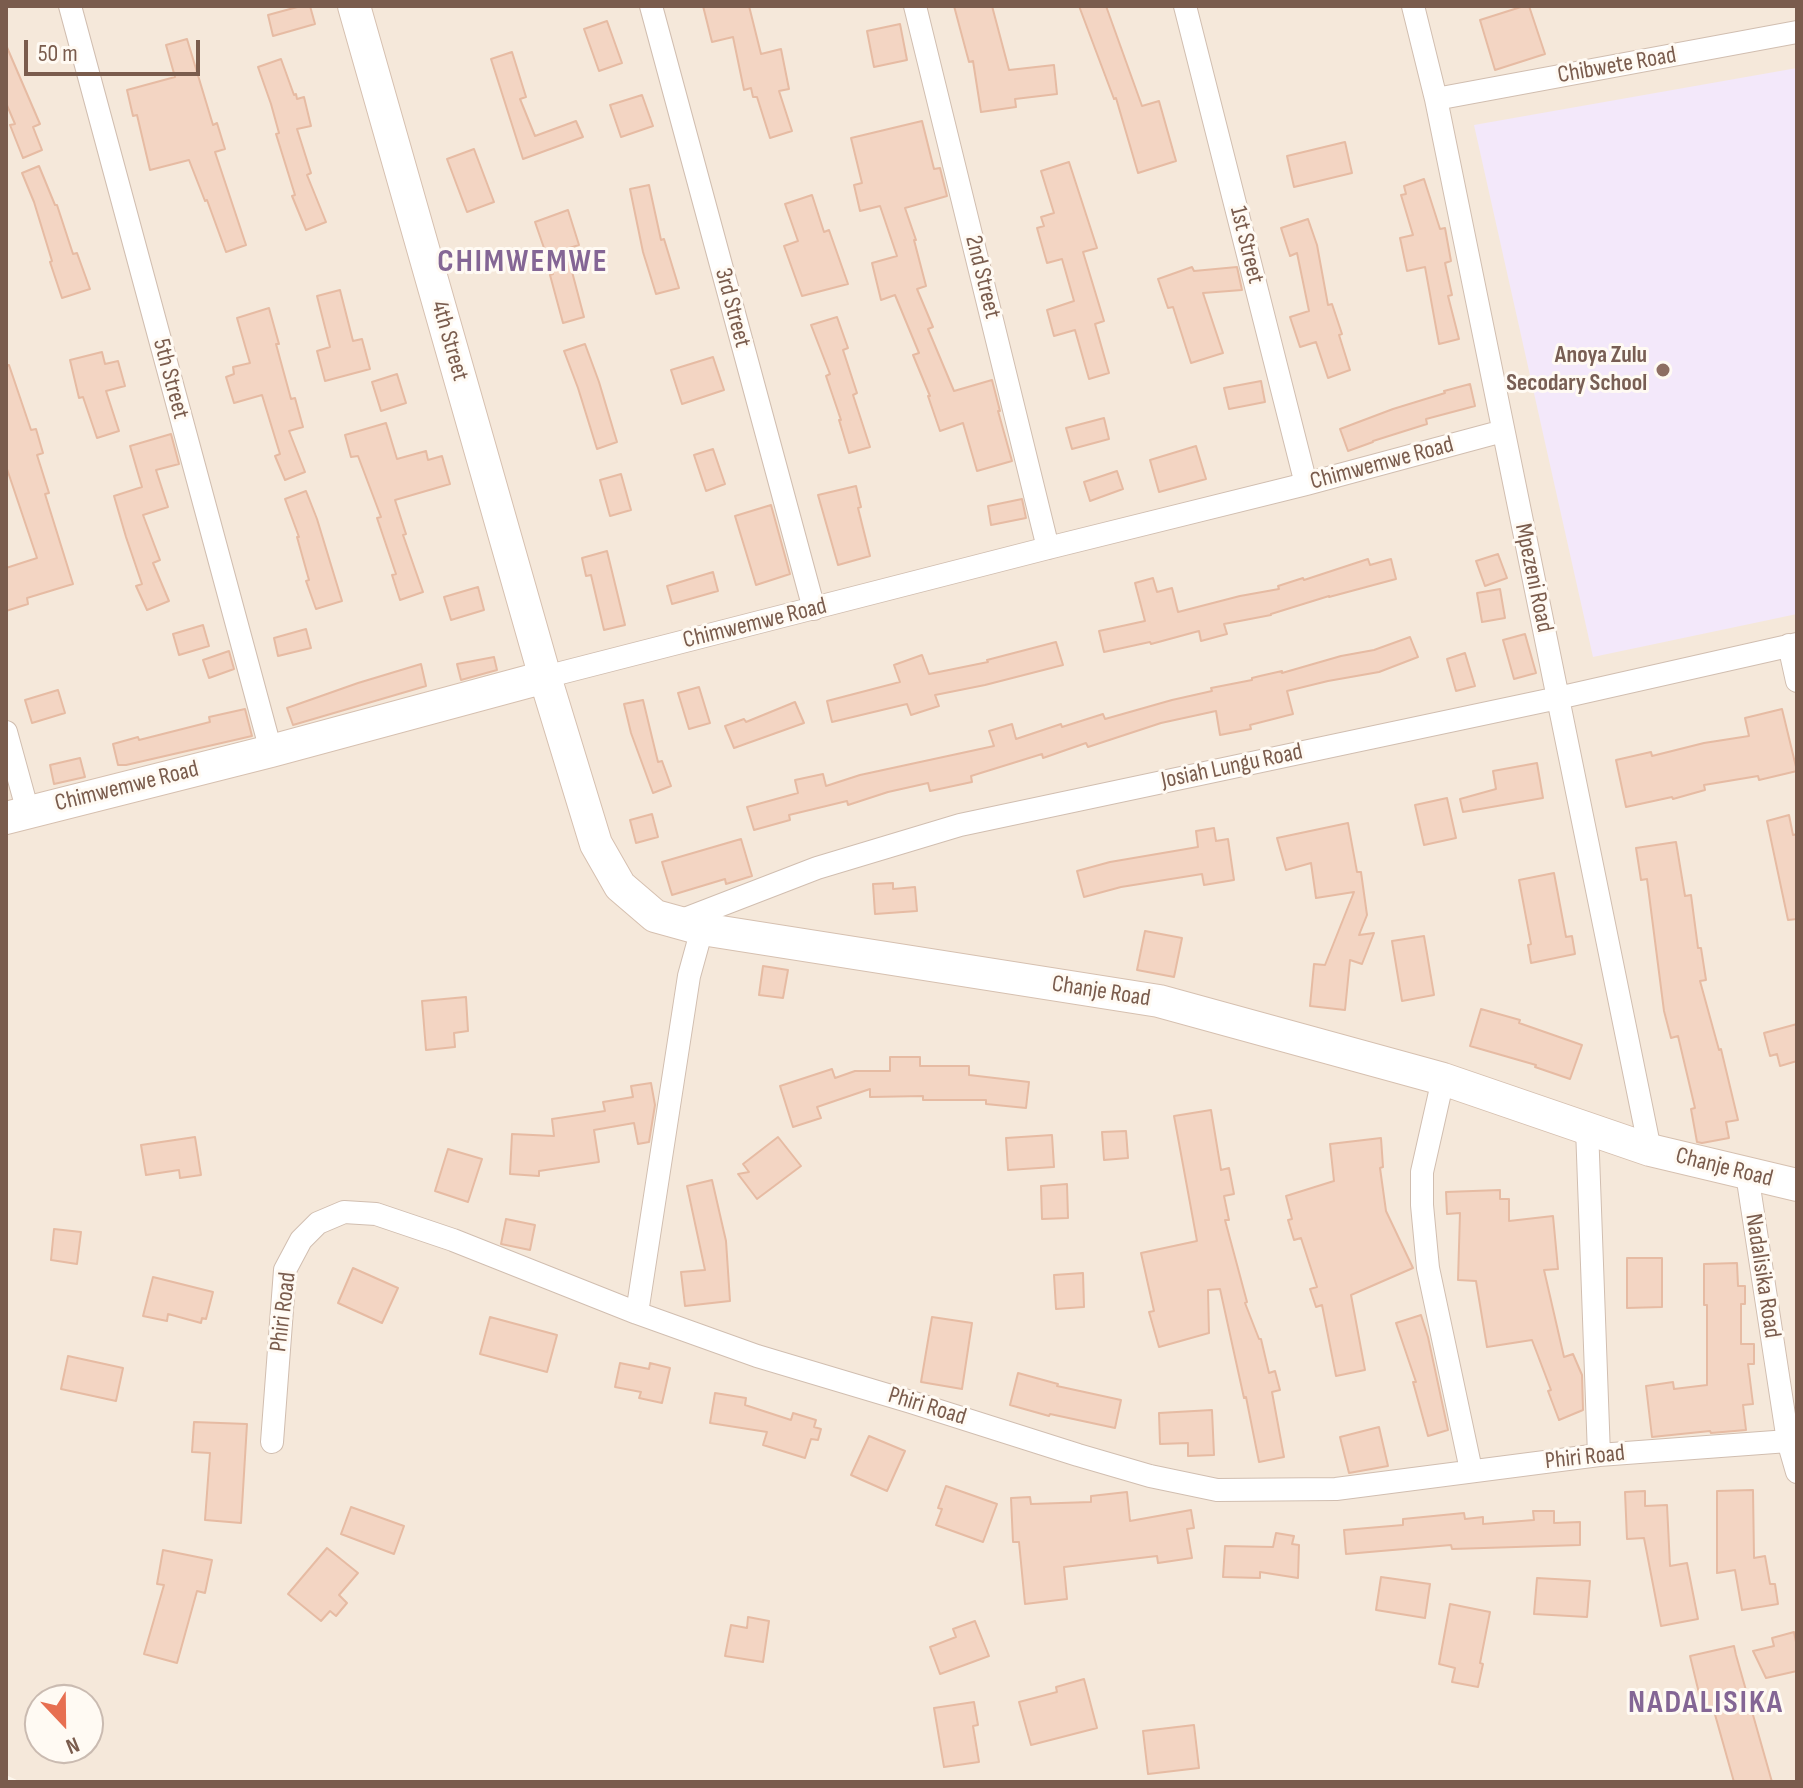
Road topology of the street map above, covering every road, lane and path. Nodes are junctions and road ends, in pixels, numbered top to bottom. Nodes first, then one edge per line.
1 (70, 6) edge
2 (354, 6) edge
3 (651, 6) edge
4 (915, 6) edge
5 (1185, 6) edge
6 (1413, 6) edge
7 (1797, 32) edge
8 (1436, 99) junction
9 (1503, 431) junction
10 (1306, 484) junction
11 (1048, 548) junction
12 (814, 609) junction
13 (1793, 644) edge
14 (545, 677) junction
15 (1797, 681) edge
16 (1558, 698) junction
17 (6, 732) edge
18 (271, 751) junction
19 (17, 815) edge
20 (690, 926) junction
21 (1443, 1079) junction
22 (1587, 1128) junction
23 (1650, 1150) junction
24 (1747, 1174) junction
25 (1797, 1185) edge
26 (637, 1313) junction
27 (1788, 1441) junction
28 (272, 1442) dead end
29 (1599, 1455) junction
30 (1471, 1470) junction
31 (1797, 1472) edge

1 - 18 street, 5th Street
2 - 14 street, 4th Street
3 - 12 street, 3rd Street
4 - 11 street, 2nd Street
5 - 10 street, 1st Street
6 - 8 street, Mpezeni Road
7 - 8 street, Chibwete Road
8 - 9 street, Mpezeni Road
9 - 10 street, Chimwemwe Road
9 - 16 street, Mpezeni Road
10 - 11 street, Chimwemwe Road
11 - 12 street, Chimwemwe Road
12 - 14 street, Chimwemwe Road
13 - 15 street
13 - 16 street, Josiah Lungu Road
14 - 18 street, Chimwemwe Road
14 - 20 street, Chanje Road
16 - 20 street, Josiah Lungu Road
16 - 23 street, Mpezeni Road
17 - 19 street
18 - 19 street, Chimwemwe Road
20 - 21 street, Chanje Road
20 - 26 street
21 - 22 street, Chanje Road
21 - 30 street
22 - 23 street, Chanje Road
22 - 29 street
23 - 24 street, Chanje Road
24 - 25 street, Chanje Road
24 - 27 street, Nadalisika Road
26 - 28 street, Phiri Road
26 - 30 street, Phiri Road
27 - 29 street, Phiri Road
27 - 31 street, Nadalisika Road
29 - 30 street, Phiri Road

